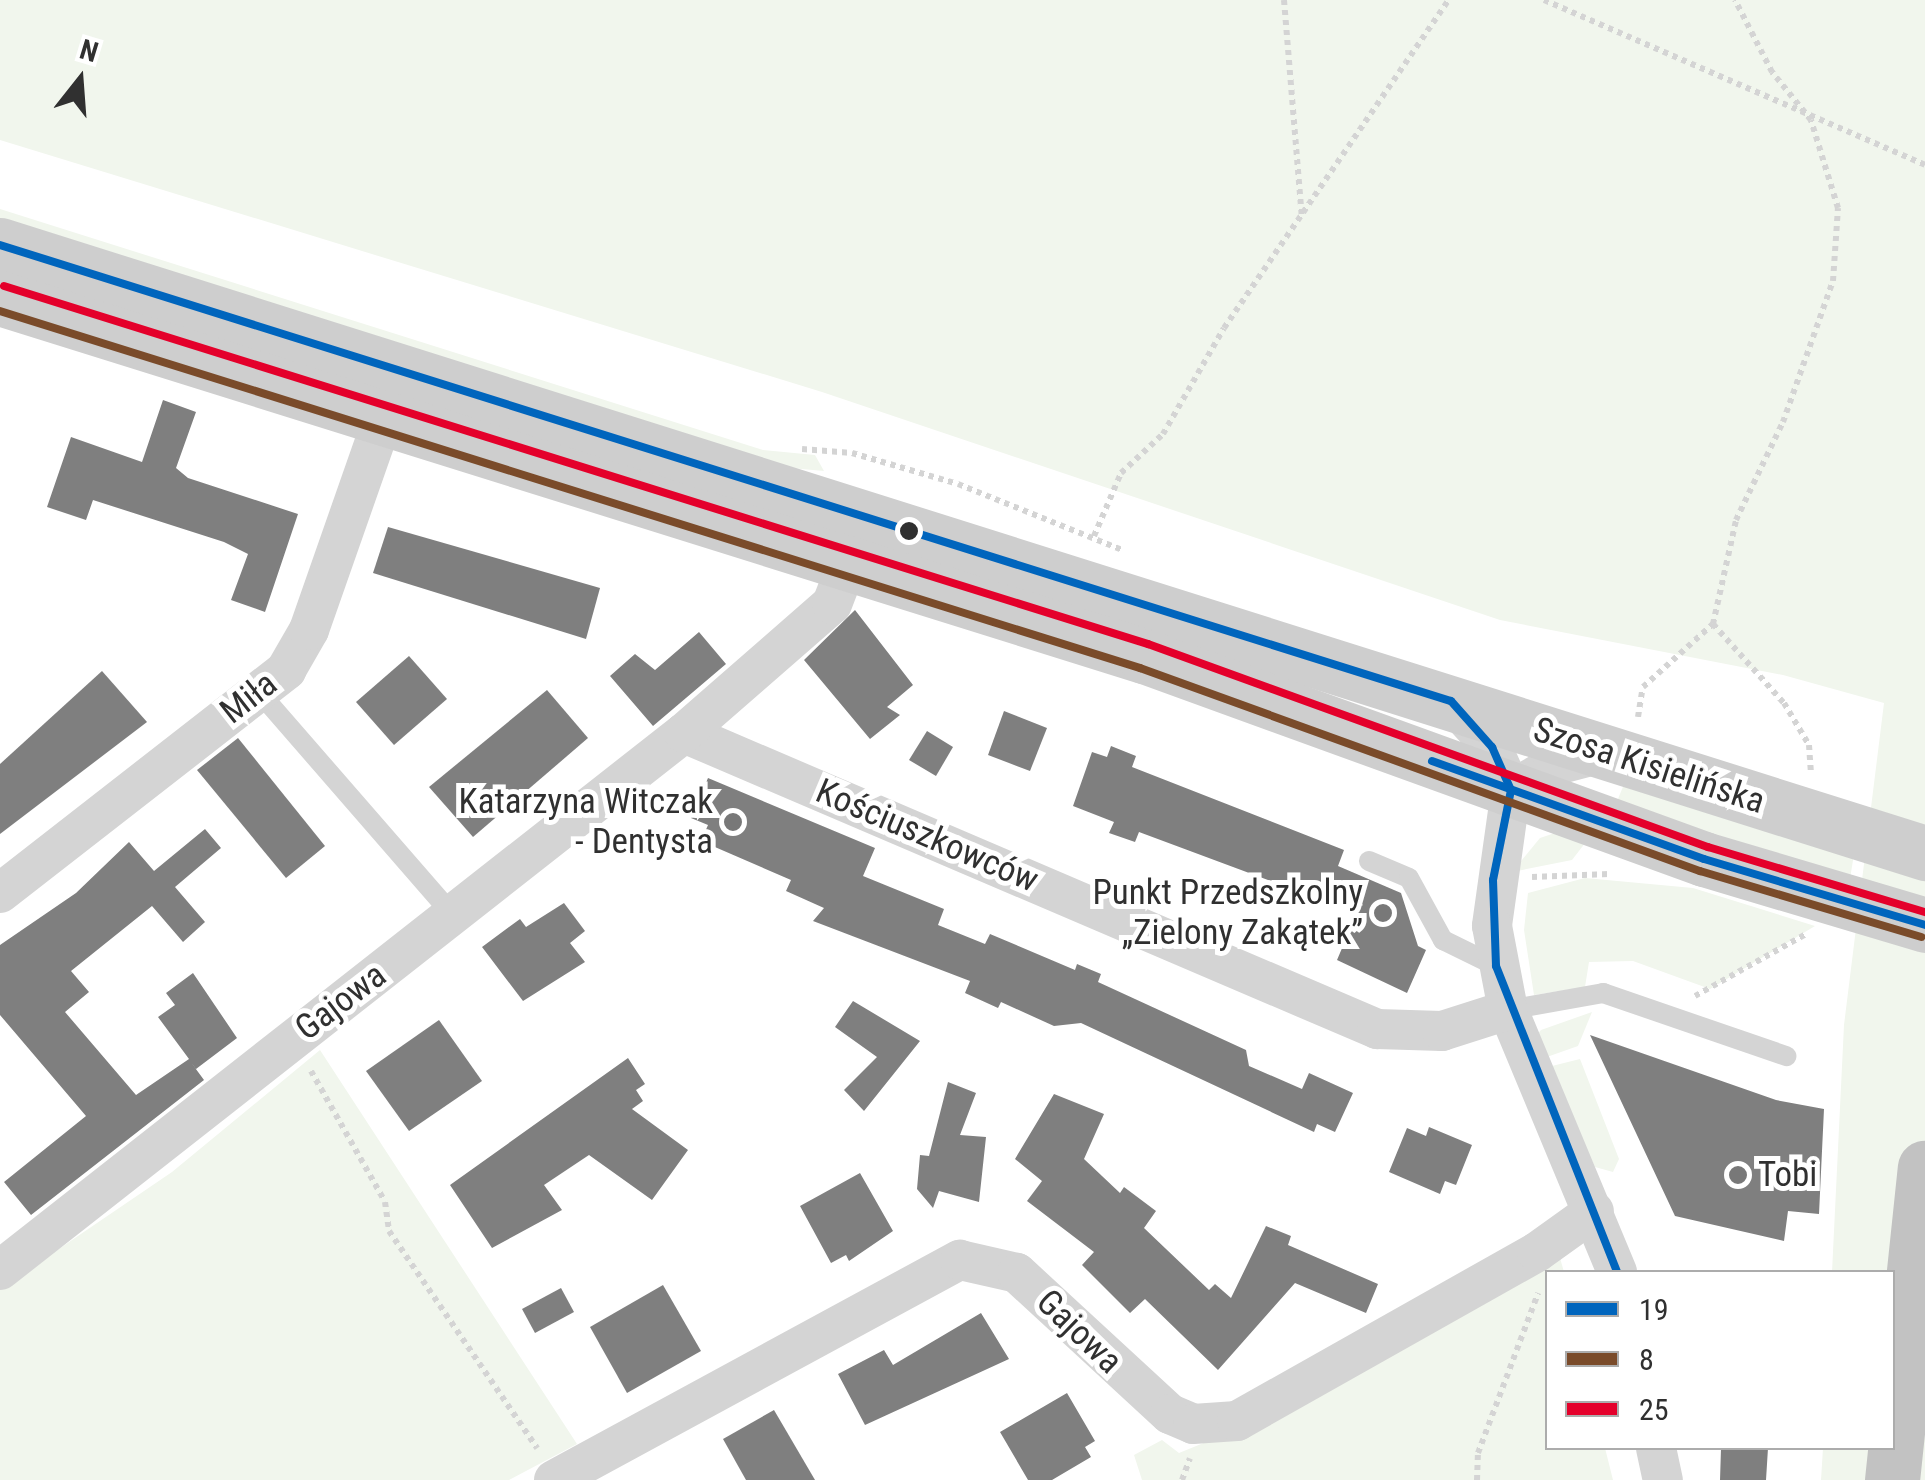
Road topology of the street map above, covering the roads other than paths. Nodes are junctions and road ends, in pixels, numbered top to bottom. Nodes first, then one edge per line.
1 (0, 245) edge
2 (0, 298) edge
3 (383, 418) junction
4 (847, 565) junction
5 (258, 692) junction
6 (1451, 701) junction
7 (684, 732) junction
8 (1620, 743) junction
9 (1512, 790) junction
10 (1925, 853) edge
11 (1369, 860) dead end
12 (0, 893) edge
13 (454, 916) junction
14 (1925, 925) edge
15 (1496, 966) junction
16 (1508, 1010) junction
17 (1786, 1056) dead end
18 (1925, 1168) edge
19 (1594, 1211) junction
20 (0, 1270) edge
21 (1616, 1270) edge
22 (1656, 1450) edge
23 (557, 1478) edge
24 (1663, 1480) edge
25 (1892, 1480) edge

1 - 6 street, Szosa Kisielińska
2 - 3 street, Szosa Kisielińska
3 - 4 street, Szosa Kisielińska
3 - 5 street, Miła
4 - 7 street, Gajowa
4 - 9 street, Szosa Kisielińska
5 - 12 street, Miła
5 - 13 lane
6 - 8 street, Szosa Kisielińska
6 - 9 street
7 - 13 street, Gajowa
7 - 16 street, Kościuszkowców
8 - 9 street
8 - 10 street, Szosa Kisielińska
9 - 14 street, Szosa Kisielińska
9 - 15 street
11 - 15 lane
13 - 20 street, Gajowa
15 - 16 street
16 - 17 lane
16 - 19 street
18 - 25 highway
19 - 21 street
19 - 23 street, Gajowa
22 - 24 street

